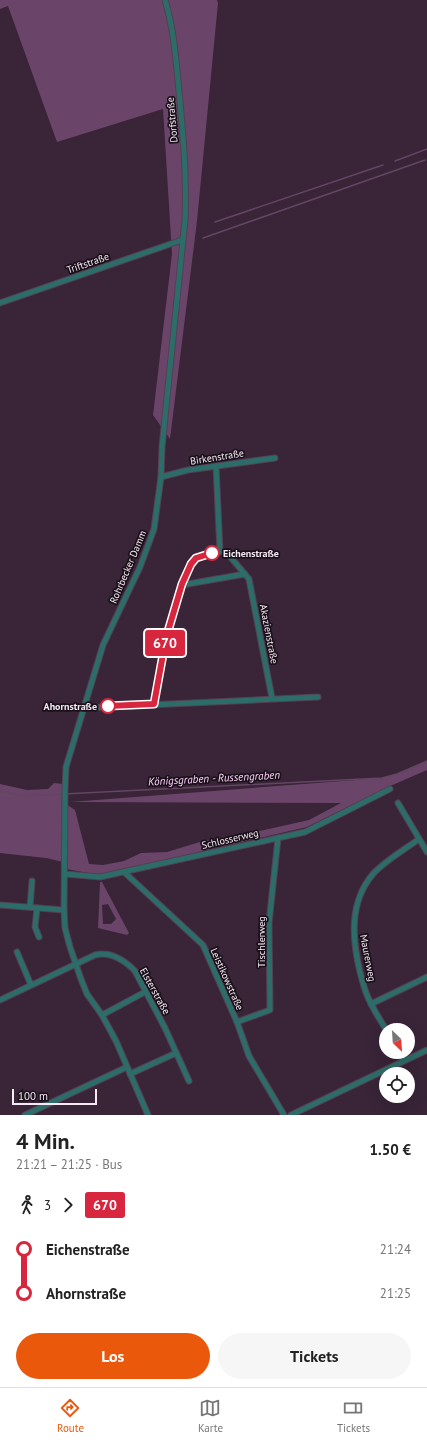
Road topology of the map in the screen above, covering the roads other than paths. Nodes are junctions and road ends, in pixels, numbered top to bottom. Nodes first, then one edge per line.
1 (165, 0) edge
2 (182, 240) junction
3 (0, 303) edge
4 (275, 458) dead end
5 (216, 466) junction
6 (161, 477) junction
7 (220, 551) junction
8 (245, 574) junction
9 (182, 584) junction
10 (318, 697) dead end
11 (272, 698) junction
12 (154, 704) junction
13 (84, 708) junction
14 (390, 789) dead end
15 (398, 803) dead end
16 (278, 838) junction
17 (419, 839) junction
18 (427, 852) edge
19 (124, 872) junction
20 (65, 873) junction
21 (32, 881) dead end
22 (0, 905) edge
23 (30, 907) junction
24 (37, 908) junction
25 (64, 910) junction
26 (39, 937) dead end
27 (17, 952) dead end
28 (75, 964) junction
29 (427, 977) edge
30 (31, 985) junction
31 (145, 992) junction
32 (0, 1000) edge
33 (371, 1004) junction
34 (102, 1015) junction
35 (237, 1022) junction
36 (382, 1023) edge
37 (427, 1050) edge
38 (176, 1053) junction
39 (404, 1061) joint
40 (127, 1067) junction
41 (130, 1074) junction
42 (189, 1081) dead end
43 (25, 1115) edge
44 (148, 1115) edge
45 (284, 1115) edge
46 (291, 1115) edge

1 - 2 street, Dorfstraße
2 - 3 street, Triftstraße
2 - 6 street, Rohrbecker Damm
4 - 5 street, Birkenstraße
5 - 6 street, Birkenstraße
5 - 7 street
6 - 13 street, Rohrbecker Damm
7 - 8 street, Akazienstraße
7 - 9 street
8 - 9 street
8 - 11 street, Akazienstraße
9 - 12 street
10 - 11 street
11 - 12 street
12 - 13 street
13 - 20 street, Rohrbecker Damm
14 - 16 street, Schlosserweg
15 - 17 street
16 - 19 street, Schlosserweg
16 - 35 street, Tischlerweg
17 - 18 street
17 - 33 street, Maurerweg
19 - 20 street, Schlosserweg
19 - 35 street, Leistikowstraße
20 - 25 street, Rohrbecker Damm
21 - 23 street
22 - 23 street
23 - 24 street
24 - 25 street
24 - 26 street
25 - 28 street, Rohrbecker Damm
27 - 30 street
28 - 30 street, Elsterstraße
28 - 31 street, Elsterstraße
28 - 34 street, Rohrbecker Damm
29 - 33 street
30 - 32 street, Elsterstraße
31 - 34 street
31 - 38 street, Elsterstraße
33 - 36 street, Maurerweg
34 - 40 street, Rohrbecker Damm
35 - 45 street, Leistikowstraße
37 - 39 street
38 - 41 street
38 - 42 street, Elsterstraße
39 - 46 street
40 - 41 street, Rohrbecker Damm
40 - 43 street
41 - 44 street, Rohrbecker Damm

